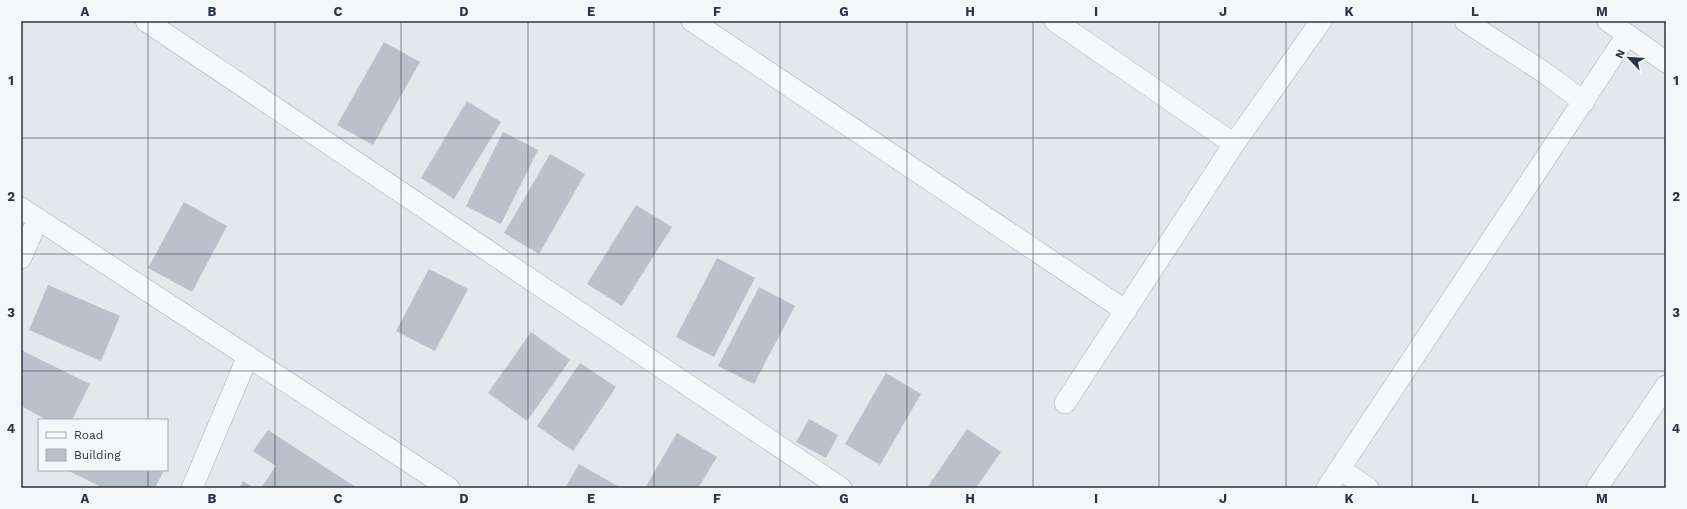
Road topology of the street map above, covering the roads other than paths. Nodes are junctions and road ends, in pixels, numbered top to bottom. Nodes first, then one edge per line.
1 (146, 21) edge
2 (692, 21) edge
3 (1055, 21) edge
4 (1321, 21) edge
5 (1465, 21) edge
6 (1608, 21) edge
7 (1627, 35) junction
8 (1666, 62) edge
9 (1584, 102) junction
10 (1234, 144) junction
11 (29, 213) edge
12 (21, 258) edge
13 (1126, 311) junction
14 (248, 356) junction
15 (1666, 386) edge
16 (1065, 403) dead end
17 (1658, 413) edge
18 (1340, 469) junction
19 (192, 488) edge
20 (449, 488) edge
21 (841, 488) edge
22 (1327, 488) edge
23 (1368, 488) edge
24 (1597, 488) edge

1 - 21 street
2 - 13 street
3 - 10 street
4 - 10 street
5 - 9 street
6 - 7 street
7 - 8 street
7 - 9 street
9 - 18 street
10 - 13 street
11 - 12 street
11 - 14 street
13 - 16 street
14 - 19 street
14 - 20 street
15 - 17 street
17 - 24 street
18 - 22 street
18 - 23 street

